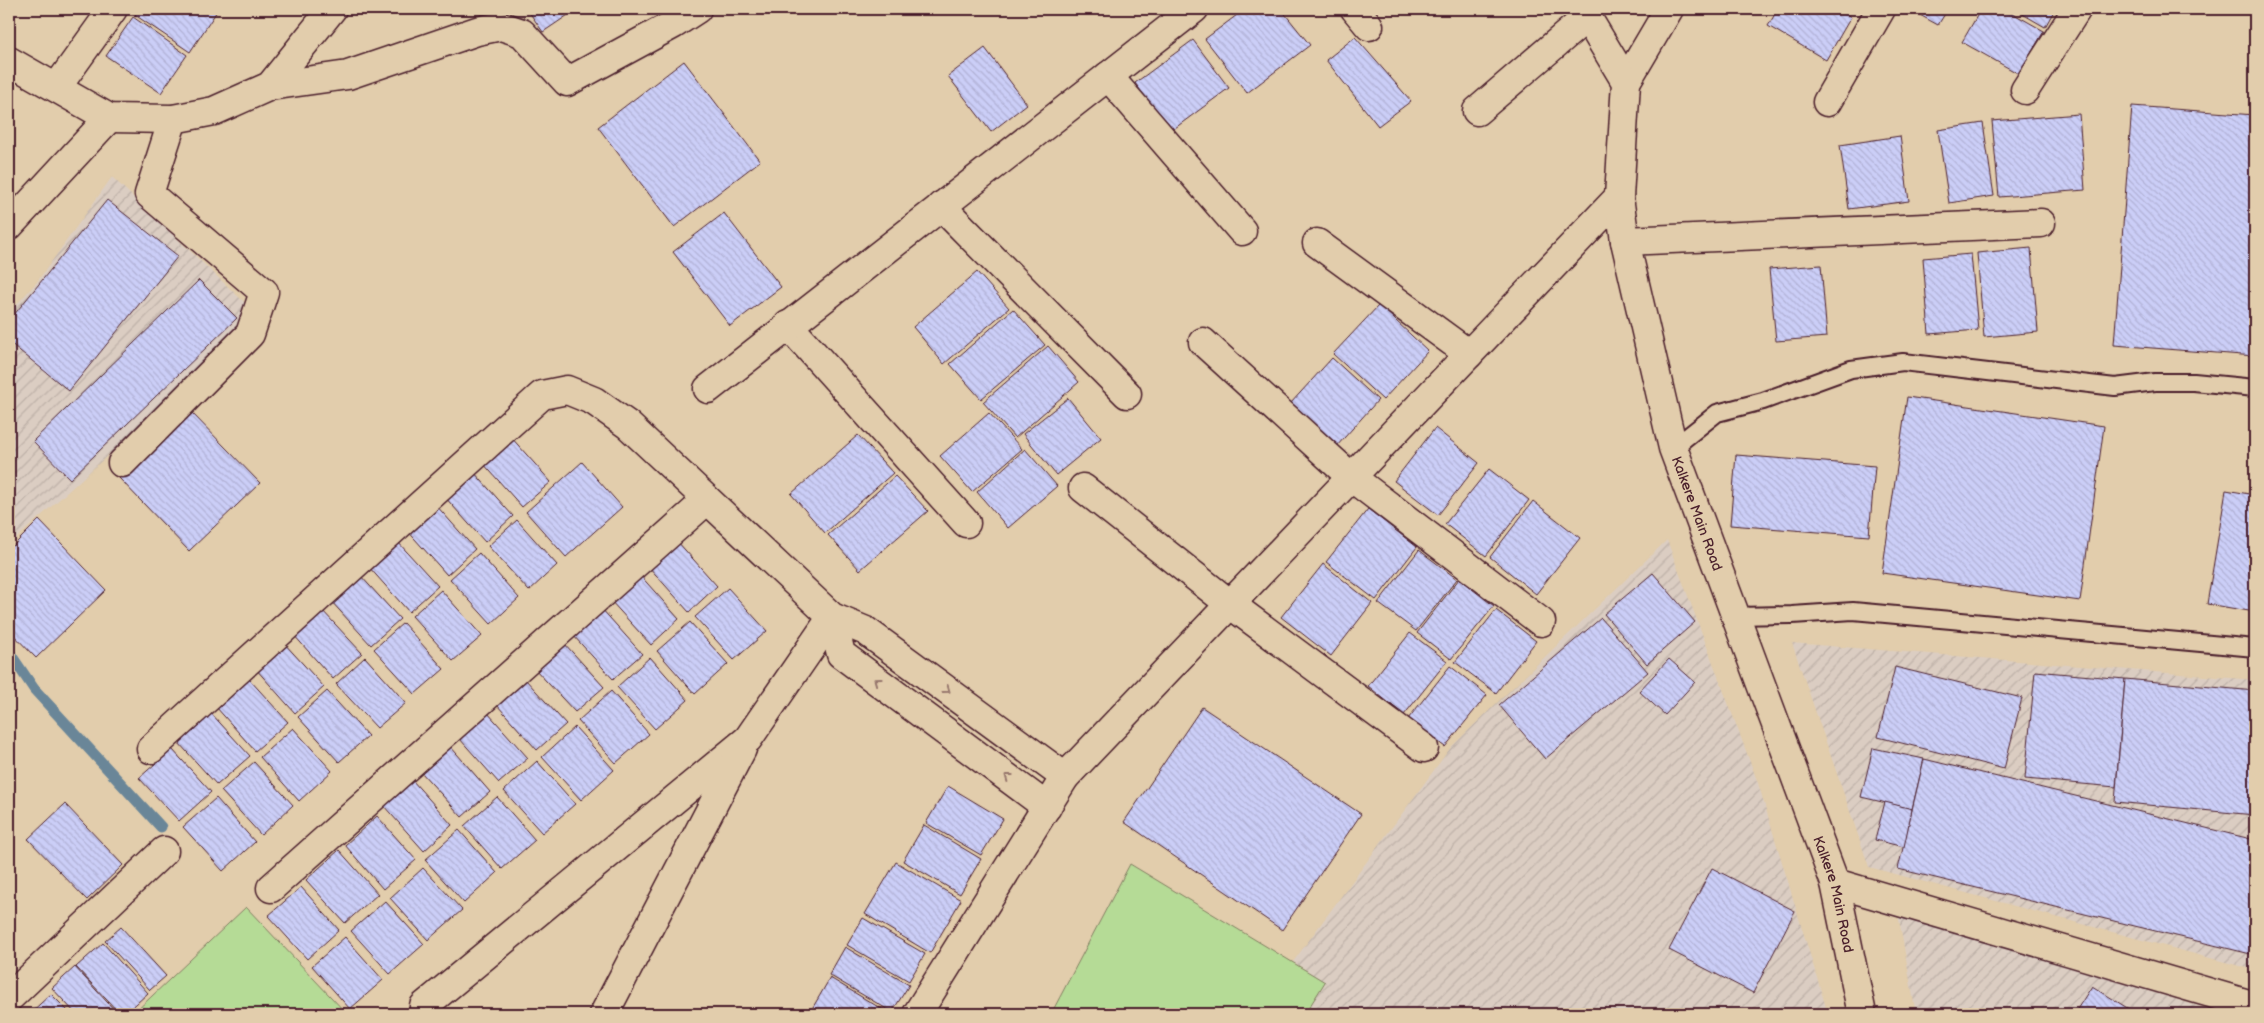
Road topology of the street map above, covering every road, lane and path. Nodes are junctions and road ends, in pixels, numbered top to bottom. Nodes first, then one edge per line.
1 (113, 9) edge
2 (332, 9) edge
3 (698, 9) edge
4 (1194, 9) edge
5 (1669, 9) edge
6 (1881, 9) edge
7 (2077, 9) edge
8 (1583, 13) edge
9 (9, 61) edge
10 (1108, 76) junction
11 (1626, 82) junction
12 (270, 86) junction
13 (58, 87) junction
14 (2025, 90) dead end
15 (1827, 102) dead end
16 (1477, 111) dead end
17 (109, 118) junction
18 (173, 119) junction
19 (1619, 197) junction
20 (941, 206) junction
21 (2041, 223) dead end
22 (9, 226) edge
23 (1242, 231) dead end
24 (1625, 241) junction
25 (1317, 244) dead end
26 (788, 325) junction
27 (1203, 342) dead end
28 (1469, 354) junction
29 (2255, 388) edge
30 (708, 389) dead end
31 (1127, 394) dead end
32 (1673, 448) junction
33 (122, 463) dead end
34 (1351, 477) junction
35 (1083, 488) dead end
36 (707, 500) junction
37 (966, 523) dead end
38 (1230, 604) junction
39 (1735, 616) junction
40 (832, 617) junction
41 (1541, 622) dead end
42 (2255, 648) edge
43 (748, 739) junction
44 (1424, 748) dead end
45 (151, 749) dead end
46 (1065, 777) junction
47 (1047, 807) junction
48 (164, 851) dead end
49 (1835, 883) junction
50 (271, 888) dead end
51 (9, 998) edge
52 (424, 1006) dead end
53 (2255, 1006) edge
54 (604, 1014) edge
55 (918, 1014) edge
56 (1862, 1014) edge

1 - 13 street
2 - 12 street
3 - 12 street
4 - 10 street
5 - 11 street
6 - 15 street
7 - 14 street
8 - 11 street
8 - 16 street
9 - 13 street
10 - 20 street
10 - 23 street
11 - 19 street, Kalkere Main Road
12 - 18 street
13 - 17 street
17 - 18 street
17 - 22 street
18 - 33 street
19 - 24 street, Kalkere Main Road
19 - 28 street
20 - 26 street
20 - 31 street
21 - 24 street
24 - 32 street, Kalkere Main Road
25 - 28 street
26 - 30 street
26 - 37 street
27 - 34 street
28 - 34 street
29 - 32 lane
32 - 39 street, Kalkere Main Road
34 - 38 street
34 - 41 street
35 - 38 street
36 - 40 street
36 - 45 street
36 - 50 street
38 - 44 street
38 - 46 street
39 - 42 lane
39 - 49 street, Kalkere Main Road
40 - 43 street
40 -> 46 street
47 -> 40 street
43 - 52 street
43 - 54 street
46 - 47 street
47 - 55 street
48 - 51 street
49 - 53 street
49 - 56 street, Kalkere Main Road

